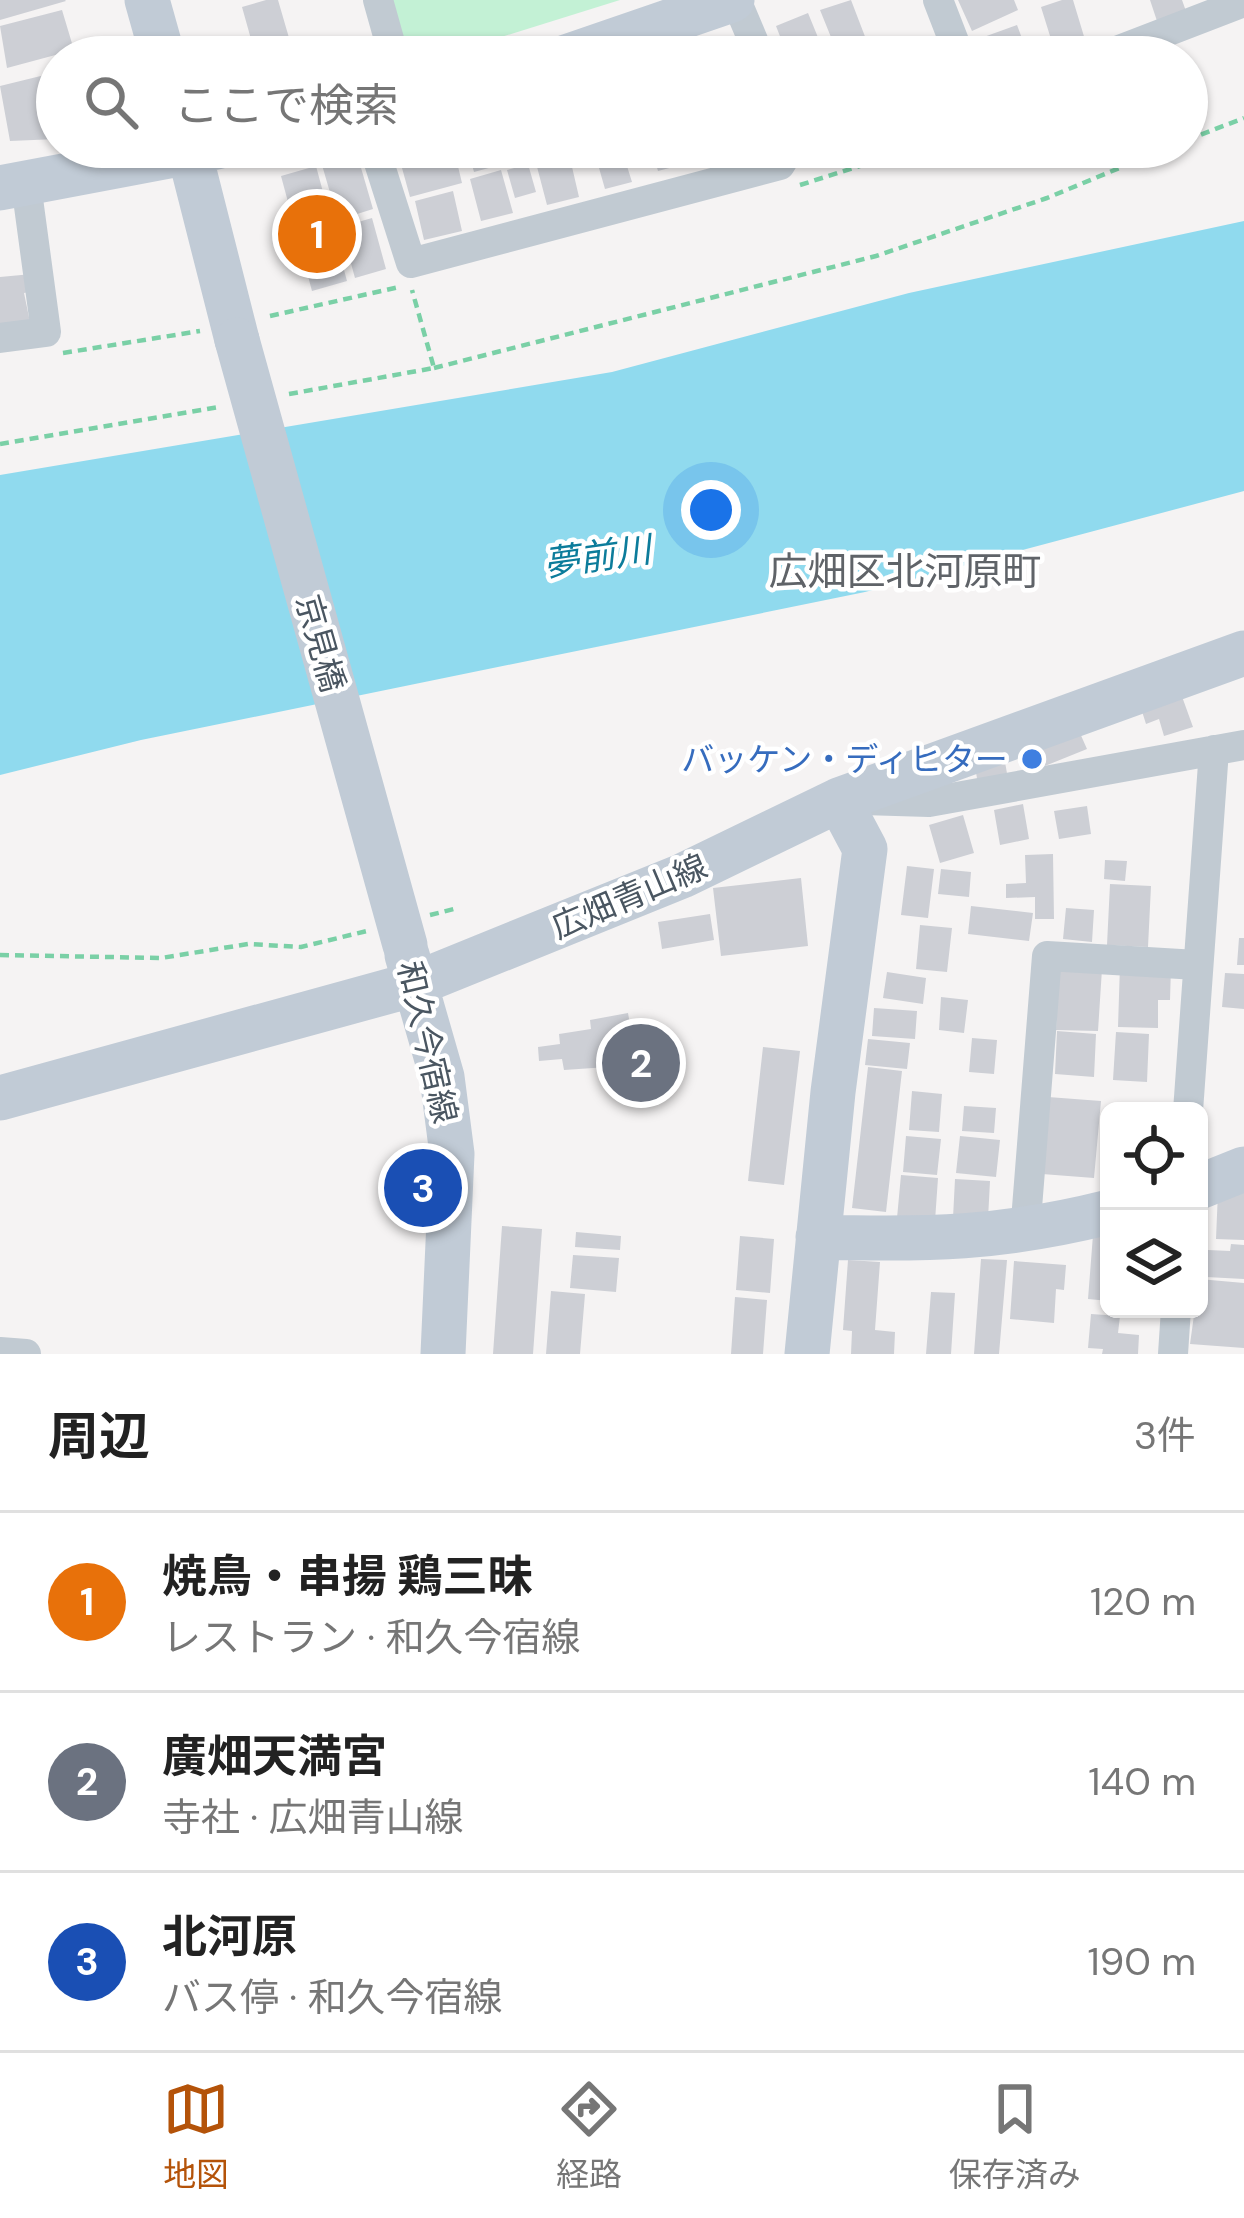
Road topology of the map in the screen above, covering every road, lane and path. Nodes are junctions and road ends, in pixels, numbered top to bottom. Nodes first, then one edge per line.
1 (147, 0) edge
2 (378, 0) edge
3 (734, 0) edge
4 (938, 0) edge
5 (1244, 2) edge
6 (157, 36) edge
7 (388, 36) edge
8 (628, 36) edge
9 (750, 36) edge
10 (952, 36) edge
11 (1156, 36) edge
12 (1244, 118) edge
13 (1208, 132) edge
14 (103, 168) edge
15 (202, 168) edge
16 (381, 168) edge
17 (769, 168) edge
18 (1120, 168) edge
19 (13, 186) edge
20 (235, 333) junction
21 (0, 338) edge
22 (46, 356) dead end
23 (434, 368) dead end
24 (1244, 653) edge
25 (1229, 748) edge
26 (839, 800) junction
27 (454, 909) dead end
28 (405, 944) junction
29 (0, 955) edge
30 (1197, 965) junction
31 (0, 1098) edge
32 (1189, 1102) edge
33 (1244, 1169) edge
34 (1208, 1183) edge
35 (1100, 1214) edge
36 (1025, 1233) junction
37 (818, 1237) junction
38 (1175, 1318) edge
39 (0, 1352) edge
40 (26, 1354) edge
41 (443, 1354) edge
42 (807, 1354) edge
43 (1173, 1354) edge

1 - 6 main road
2 - 7 street
3 - 8 main road
3 - 9 street
4 - 10 street
5 - 11 street
12 - 13 path
14 - 19 main road
15 - 20 main road
16 - 17 street
18 - 23 path
19 - 21 street
20 - 22 path
20 - 28 main road, 京見橋, bridge
24 - 26 main road, 広畑青山線
25 - 26 street
25 - 30 street
26 - 28 main road, 広畑青山線
26 - 37 main road
27 - 28 path
28 - 29 path
28 - 31 main road, 広畑青山線
28 - 41 main road, 和久今宿線
30 - 32 street
30 - 36 street
33 - 34 main road
35 - 36 main road
36 - 37 main road
37 - 42 main road
38 - 43 street
39 - 40 street

